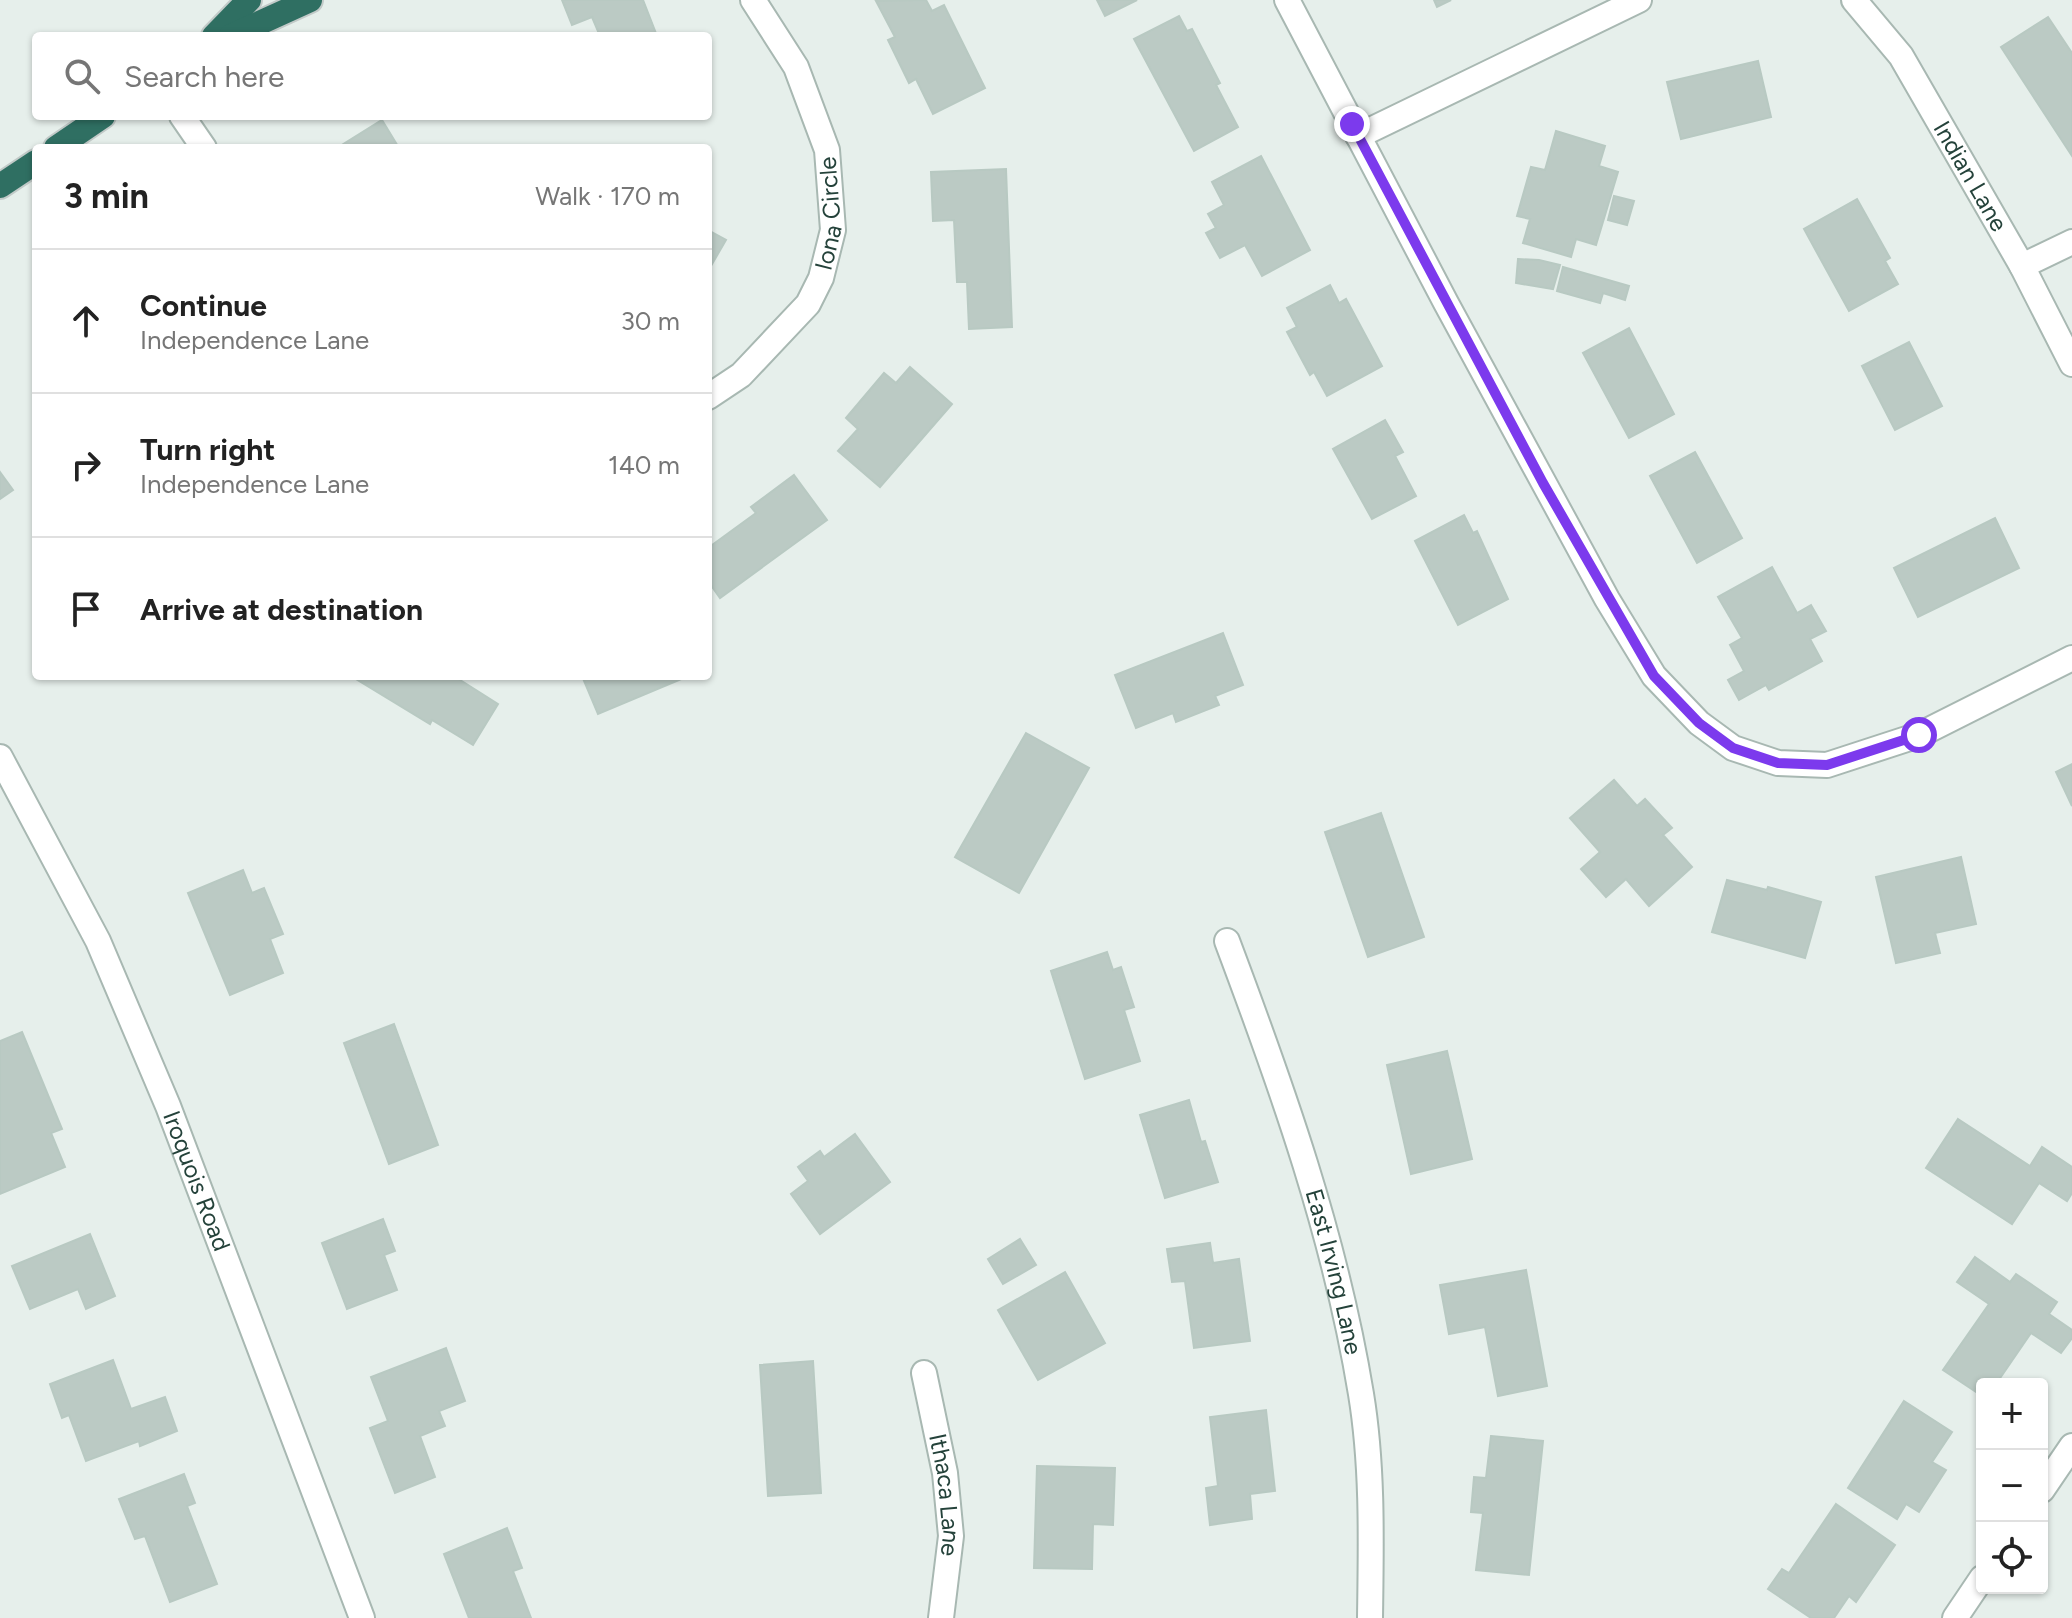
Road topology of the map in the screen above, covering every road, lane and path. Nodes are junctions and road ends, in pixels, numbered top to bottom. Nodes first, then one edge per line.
1 (249, 0) edge
2 (310, 0) edge
3 (753, 0) edge
4 (1287, 0) edge
5 (1639, 0) edge
6 (1854, 0) edge
7 (218, 32) edge
8 (240, 32) edge
9 (97, 120) edge
10 (185, 120) edge
11 (1358, 136) junction
12 (62, 144) edge
13 (201, 144) edge
14 (32, 165) edge
15 (0, 186) edge
16 (2072, 242) edge
17 (2022, 266) junction
18 (2072, 364) edge
19 (712, 394) edge
20 (2072, 658) edge
21 (0, 757) edge
22 (1227, 941) dead end
23 (924, 1373) dead end
24 (2072, 1446) edge
25 (2048, 1481) edge
26 (1976, 1587) edge
27 (362, 1618) edge
28 (941, 1618) edge
29 (1370, 1618) edge
30 (1955, 1618) edge

1 - 7 highway
2 - 8 highway
3 - 19 street, Iona Circle
4 - 11 street
5 - 11 street
6 - 17 street, Indian Lane
9 - 12 highway
10 - 13 street
11 - 20 street
14 - 15 highway
16 - 17 street
17 - 18 street, Indian Lane
21 - 27 street, Iroquois Road
22 - 29 street, East Irving Lane
23 - 28 street, Ithaca Lane
24 - 25 street
26 - 30 street

